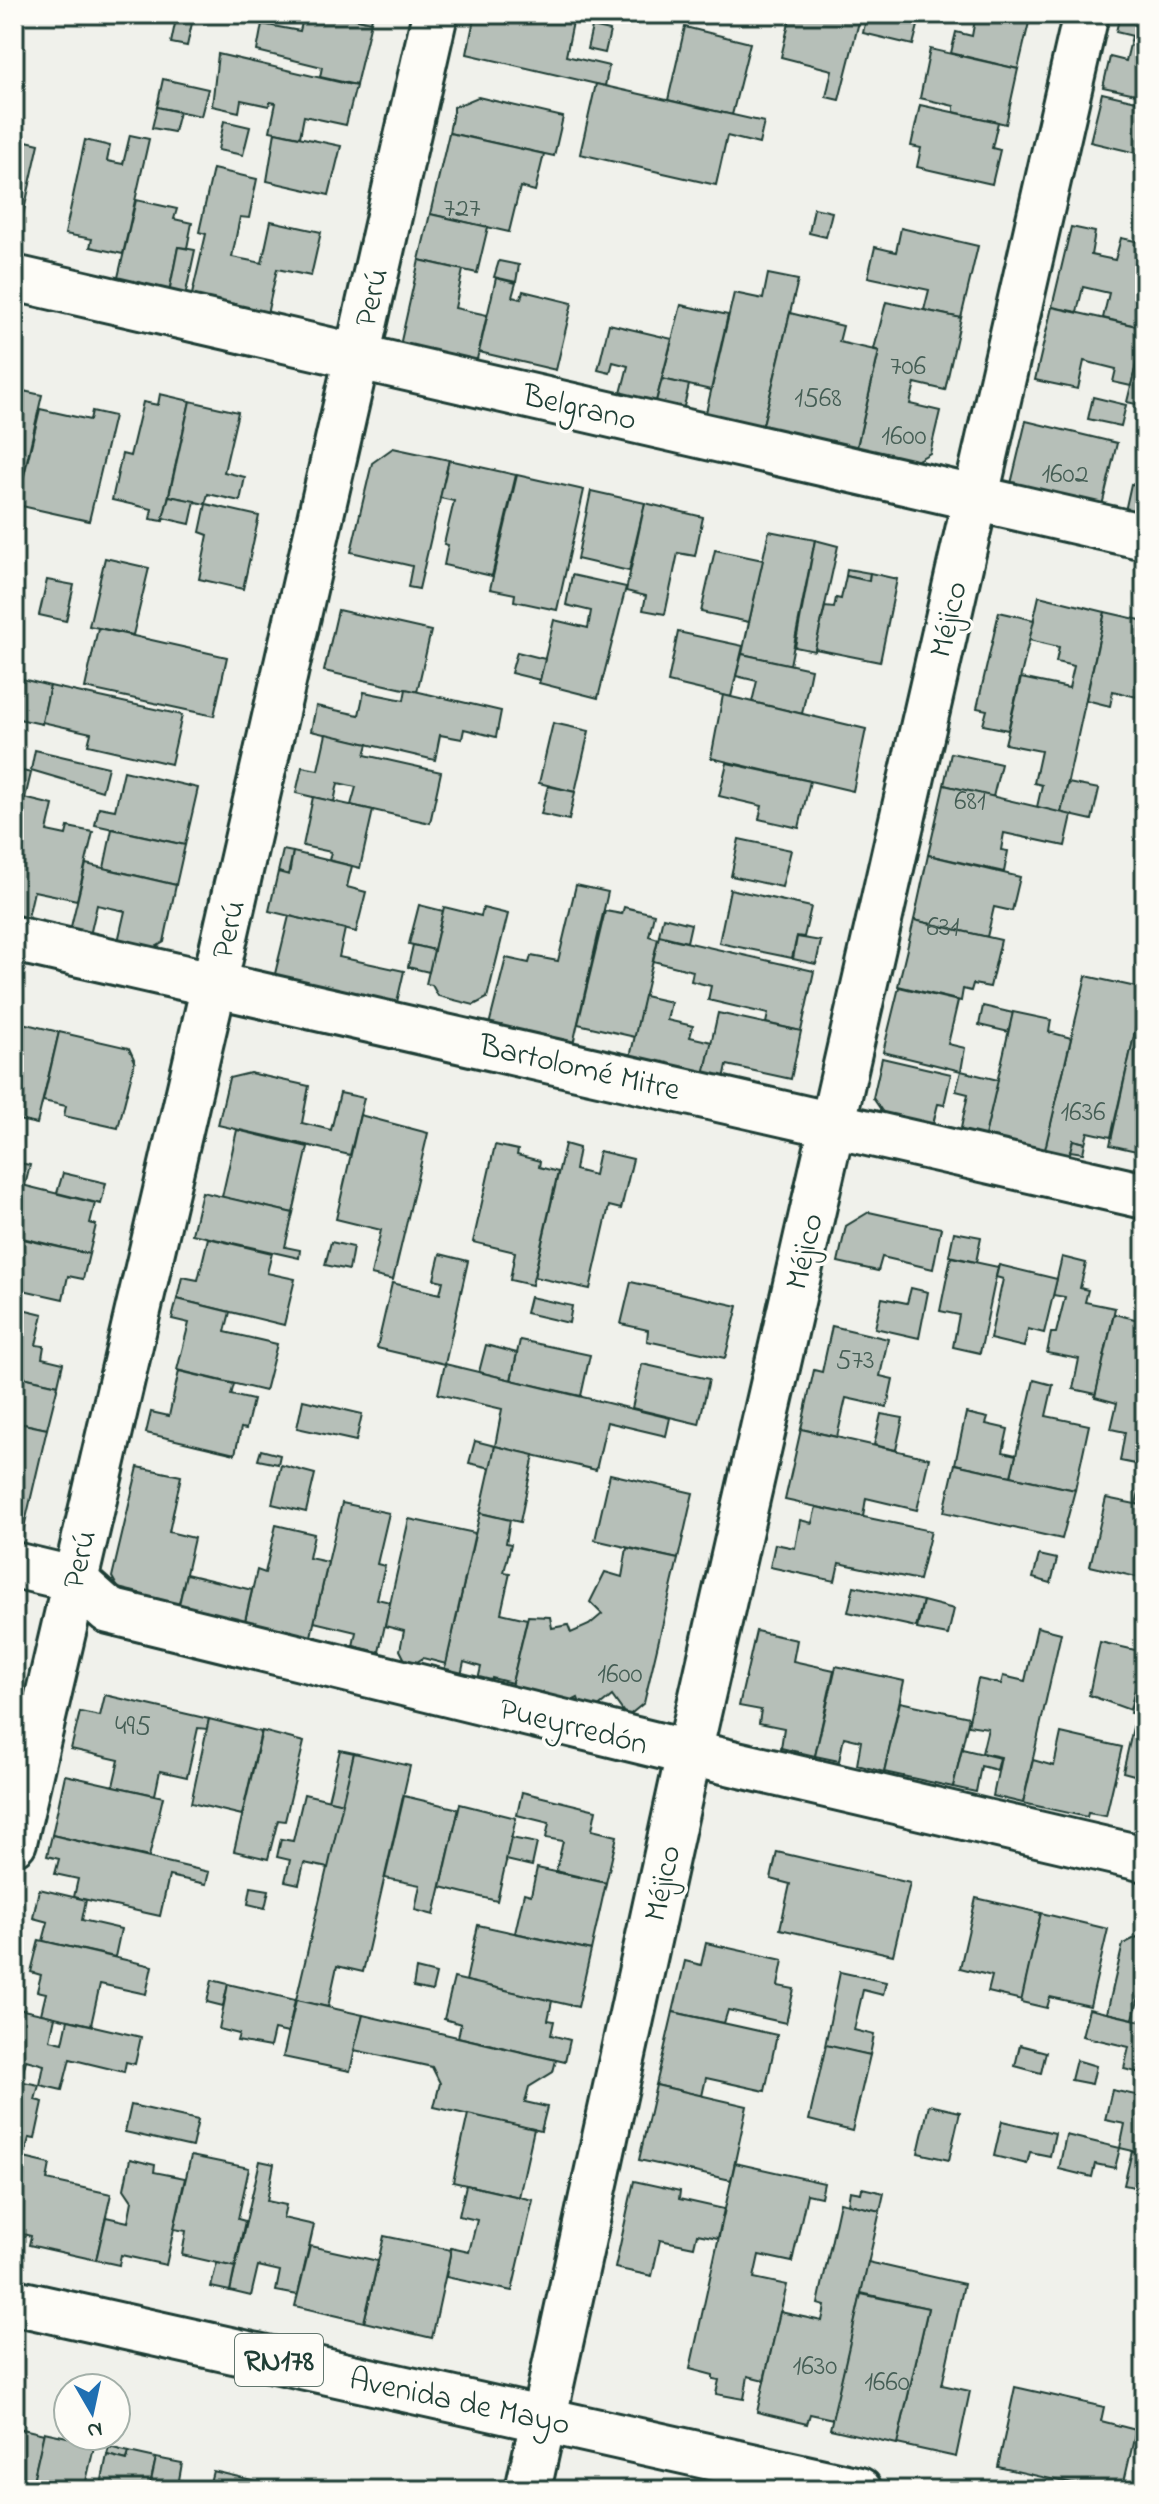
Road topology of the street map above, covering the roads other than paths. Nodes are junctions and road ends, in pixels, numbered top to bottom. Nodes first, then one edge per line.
1 (435, 14) edge
2 (1086, 14) edge
3 (14, 278) edge
4 (357, 356) junction
5 (974, 496) junction
6 (1145, 537) edge
7 (14, 939) edge
8 (214, 985) junction
9 (833, 1122) junction
10 (1145, 1196) edge
11 (14, 1565) edge
12 (73, 1579) junction
13 (689, 1753) junction
14 (14, 1842) edge
15 (1145, 1859) edge
16 (14, 2302) edge
17 (545, 2418) junction
18 (528, 2490) edge
19 (859, 2490) edge

1 - 4 street, Perú
2 - 5 street, Méjico
3 - 4 street, Belgrano
4 - 5 street, Belgrano
4 - 8 street, Perú
5 - 6 street, Belgrano
5 - 9 street, Méjico
7 - 8 street, Bartolomé Mitre
8 - 9 street, Bartolomé Mitre
8 - 12 street, Perú
9 - 10 street, Bartolomé Mitre
9 - 13 street, Méjico
11 - 12 street, Pueyrredón
12 - 13 street, Pueyrredón
12 - 14 street, Perú
13 - 15 street, Pueyrredón
13 - 17 street, Méjico
16 - 17 street, Avenida de Mayo / RN178
17 - 18 street, Méjico
17 - 19 street, Avenida de Mayo / RN178

